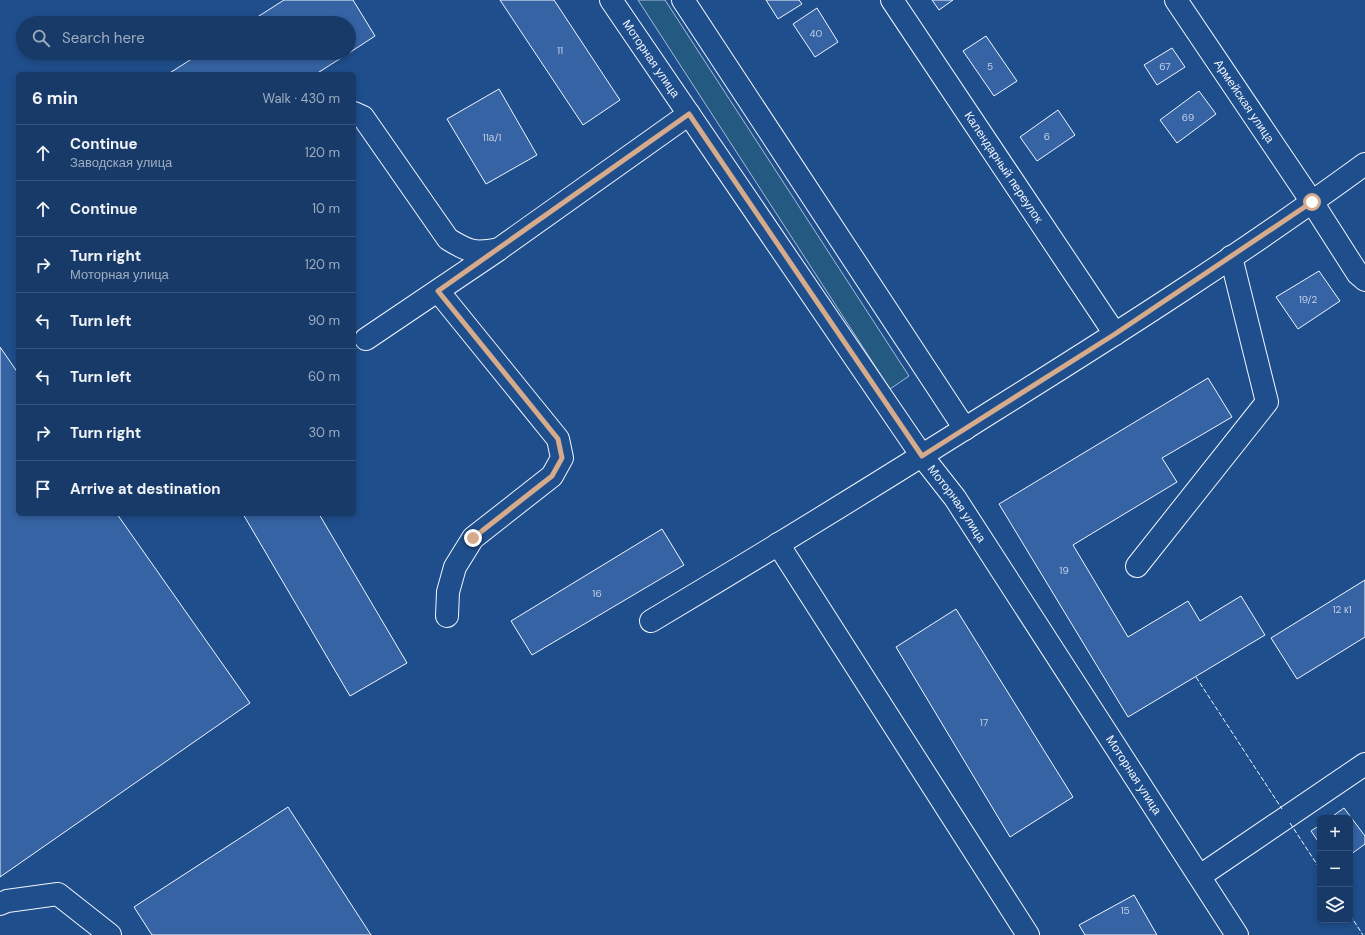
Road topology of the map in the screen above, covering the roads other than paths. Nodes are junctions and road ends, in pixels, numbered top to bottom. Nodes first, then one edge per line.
1 (612, 0) edge
2 (683, 0) edge
3 (892, 0) edge
4 (1176, 0) edge
5 (356, 114) edge
6 (689, 114) junction
7 (1365, 164) edge
8 (1312, 202) junction
9 (499, 249) junction
10 (1231, 257) junction
11 (1365, 280) edge
12 (438, 291) junction
13 (1115, 334) junction
14 (366, 339) dead end
15 (965, 428) junction
16 (922, 456) junction
17 (778, 544) junction
18 (1137, 566) dead end
19 (447, 616) dead end
20 (651, 622) dead end
21 (1365, 764) edge
22 (1200, 876) junction
23 (0, 904) edge
24 (110, 935) edge
25 (1028, 935) edge
26 (1237, 935) edge

1 - 6 street, Моторная улица
2 - 15 street
3 - 13 street, Календарный переулок
4 - 8 street, Армейская улица
5 - 9 street
6 - 9 street
6 - 16 street, Моторная улица
7 - 8 street
8 - 10 street
8 - 11 street, Армейская улица
9 - 12 street
10 - 13 street
10 - 18 street
12 - 14 street
12 - 19 street
13 - 15 street
15 - 16 street
16 - 17 street
16 - 22 street, Моторная улица
17 - 20 street
17 - 25 street
21 - 22 street
22 - 26 street, Моторная улица
23 - 24 street

